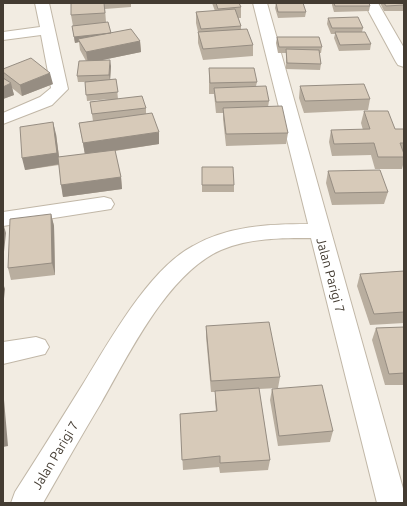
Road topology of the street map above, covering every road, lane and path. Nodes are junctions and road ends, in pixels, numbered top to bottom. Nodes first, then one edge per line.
1 (42, 3) edge
2 (260, 3) edge
3 (372, 3) edge
4 (48, 30) junction
5 (3, 36) edge
6 (404, 62) edge
7 (3, 118) edge
8 (104, 204) dead end
9 (3, 219) edge
10 (320, 231) junction
11 (36, 347) dead end
12 (3, 353) edge
13 (26, 503) edge
14 (392, 503) edge

1 - 4 street
2 - 10 street
3 - 6 street
4 - 5 street
4 - 7 street
8 - 9 street
10 - 13 street, Jalan Parigi 7
10 - 14 street, Jalan Parigi 7
11 - 12 street

